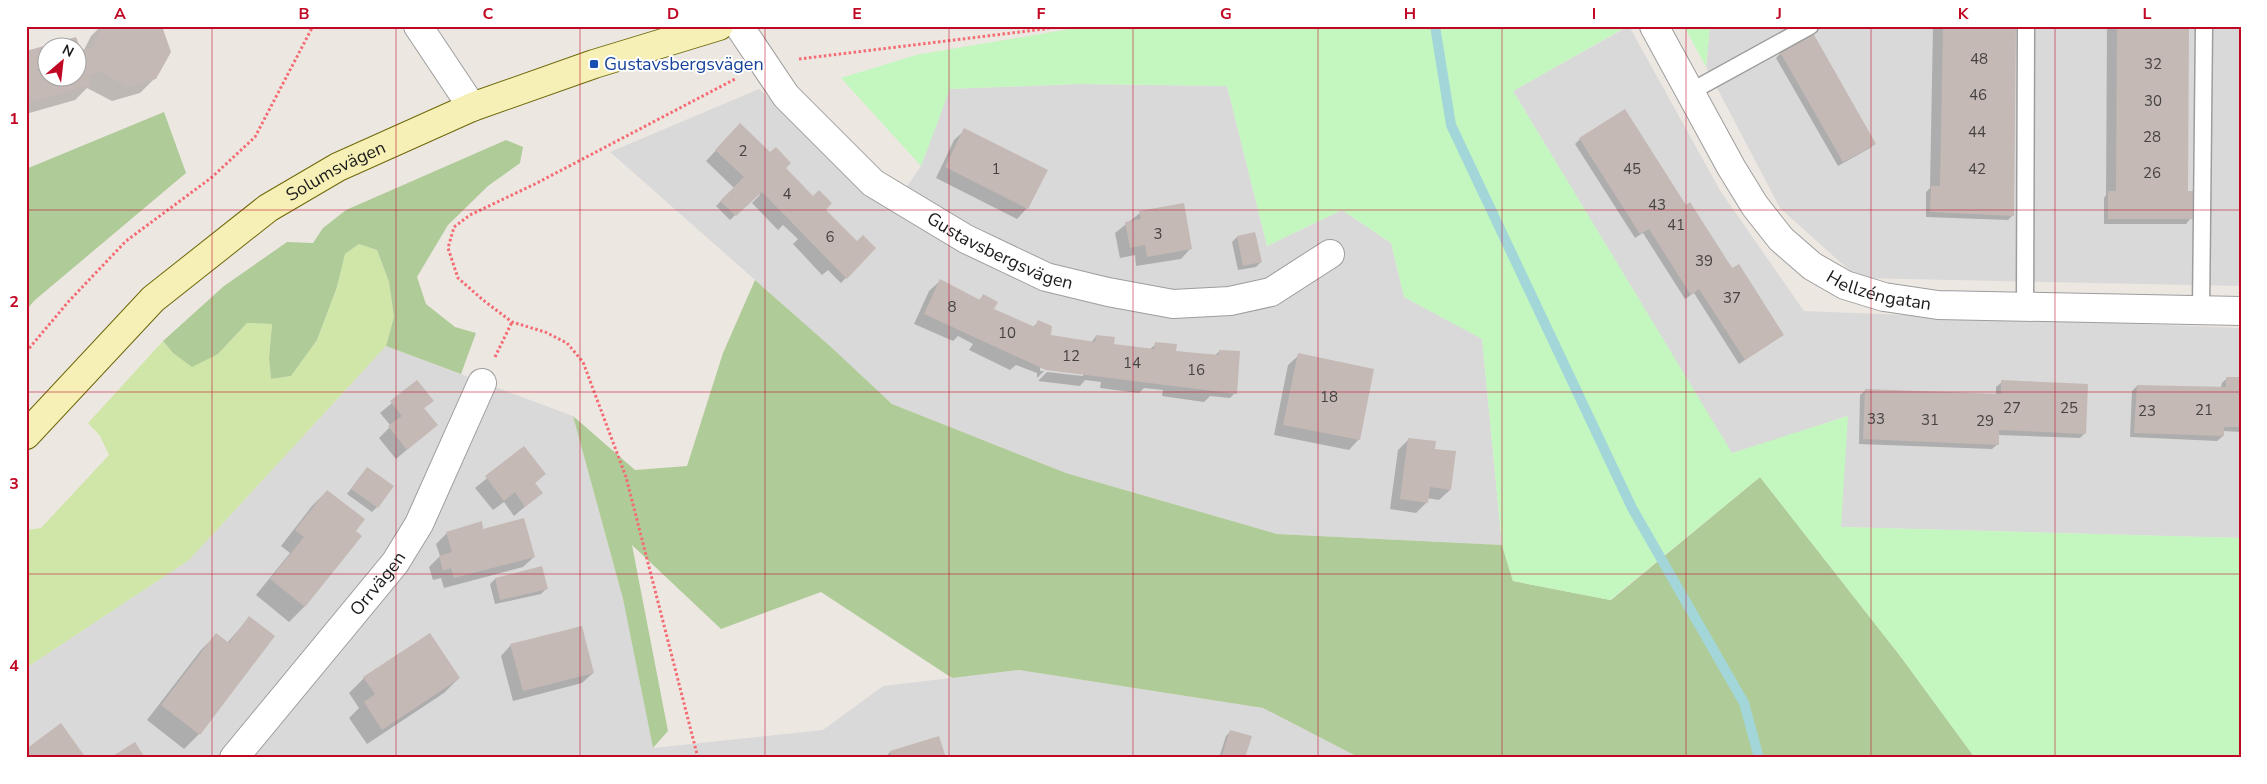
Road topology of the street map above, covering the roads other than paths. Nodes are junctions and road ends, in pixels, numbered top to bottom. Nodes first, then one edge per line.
1 (418, 26) edge
2 (718, 26) edge
3 (739, 26) edge
4 (1654, 26) edge
5 (1810, 26) edge
6 (2026, 26) edge
7 (2204, 26) edge
8 (1690, 92) junction
9 (472, 107) junction
10 (1330, 254) dead end
11 (2025, 307) junction
12 (2201, 310) junction
13 (2241, 311) edge
14 (482, 383) road end
15 (26, 435) edge
16 (234, 758) edge

1 - 9 street
2 - 9 main road, Solumsvägen
3 - 10 street, Gustavsbergsvägen
4 - 8 street, Hellzéngatan
5 - 8 lane
6 - 11 lane
7 - 12 lane
8 - 11 street, Hellzéngatan
9 - 15 main road, Solumsvägen
11 - 12 street, Hellzéngatan
12 - 13 street, Hellzéngatan
14 - 16 street, Orrvägen

